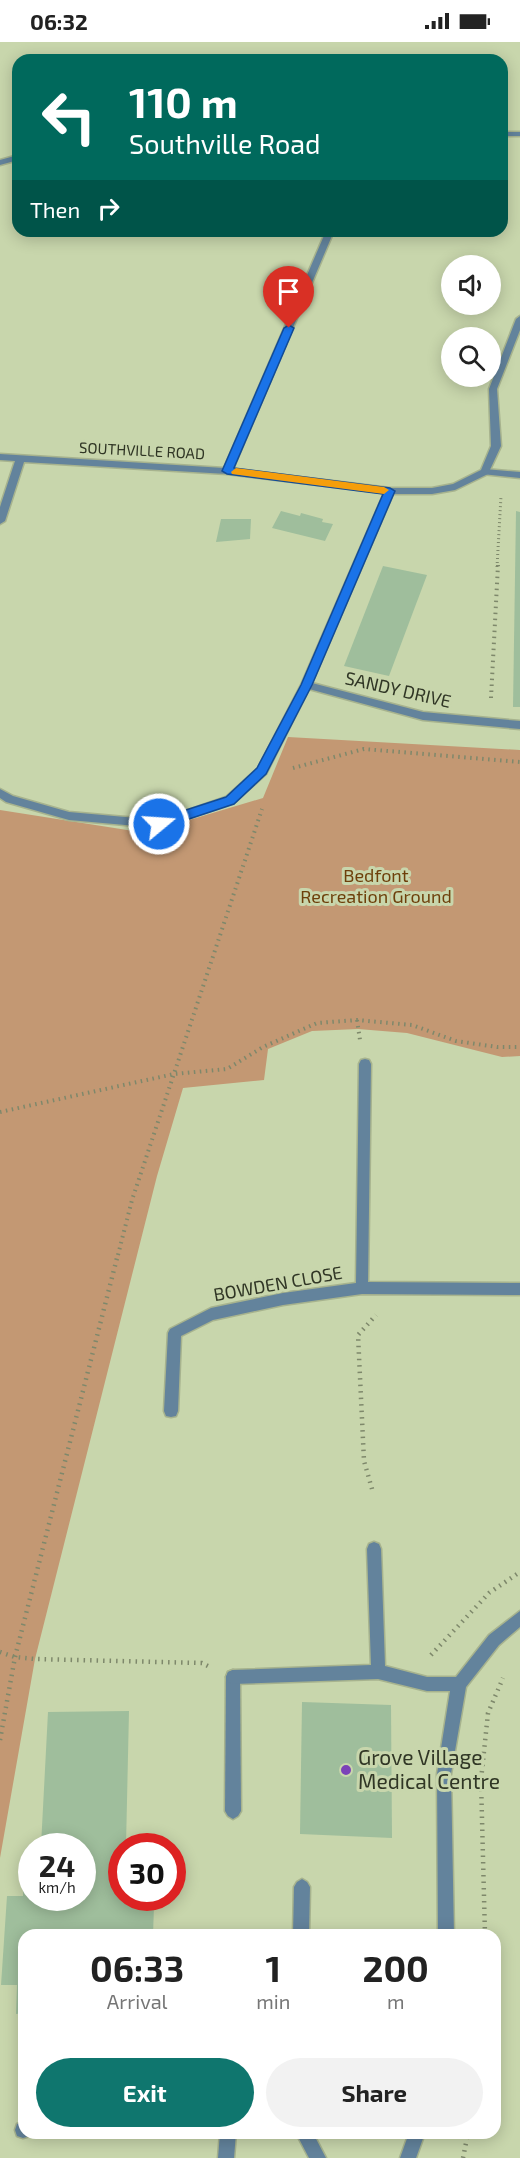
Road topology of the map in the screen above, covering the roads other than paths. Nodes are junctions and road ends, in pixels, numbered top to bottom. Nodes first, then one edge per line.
1 (327, 237) edge
2 (520, 319) edge
3 (0, 458) edge
4 (21, 458) junction
5 (227, 471) junction
6 (485, 472) junction
7 (520, 475) edge
8 (390, 491) junction
9 (0, 521) edge
10 (306, 685) junction
11 (520, 725) edge
12 (0, 793) edge
13 (365, 1064) dead end
14 (362, 1288) junction
15 (520, 1289) edge
16 (171, 1411) dead end
17 (374, 1549) dead end
18 (520, 1618) edge
19 (378, 1672) junction
20 (459, 1684) junction
21 (233, 1811) dead end
22 (302, 1887) dead end
23 (301, 1929) edge
24 (446, 1929) edge
25 (228, 2139) edge
26 (307, 2139) edge
27 (415, 2139) edge
28 (226, 2158) edge
29 (318, 2158) edge
30 (408, 2158) edge

1 - 5 street
2 - 6 street
3 - 4 street, SOUTHVILLE ROAD
4 - 5 street, SOUTHVILLE ROAD
4 - 9 street
5 - 8 street, SOUTHVILLE ROAD
6 - 7 street
6 - 8 street, SOUTHVILLE ROAD
8 - 10 street
10 - 11 street, SANDY DRIVE
10 - 12 street
13 - 14 street, BOWDEN CLOSE
14 - 15 street, BOWDEN CLOSE
14 - 16 street, BOWDEN CLOSE
17 - 19 street
18 - 20 street
19 - 20 street
19 - 21 street
20 - 24 street
22 - 23 street
25 - 28 street
26 - 29 street
27 - 30 street

